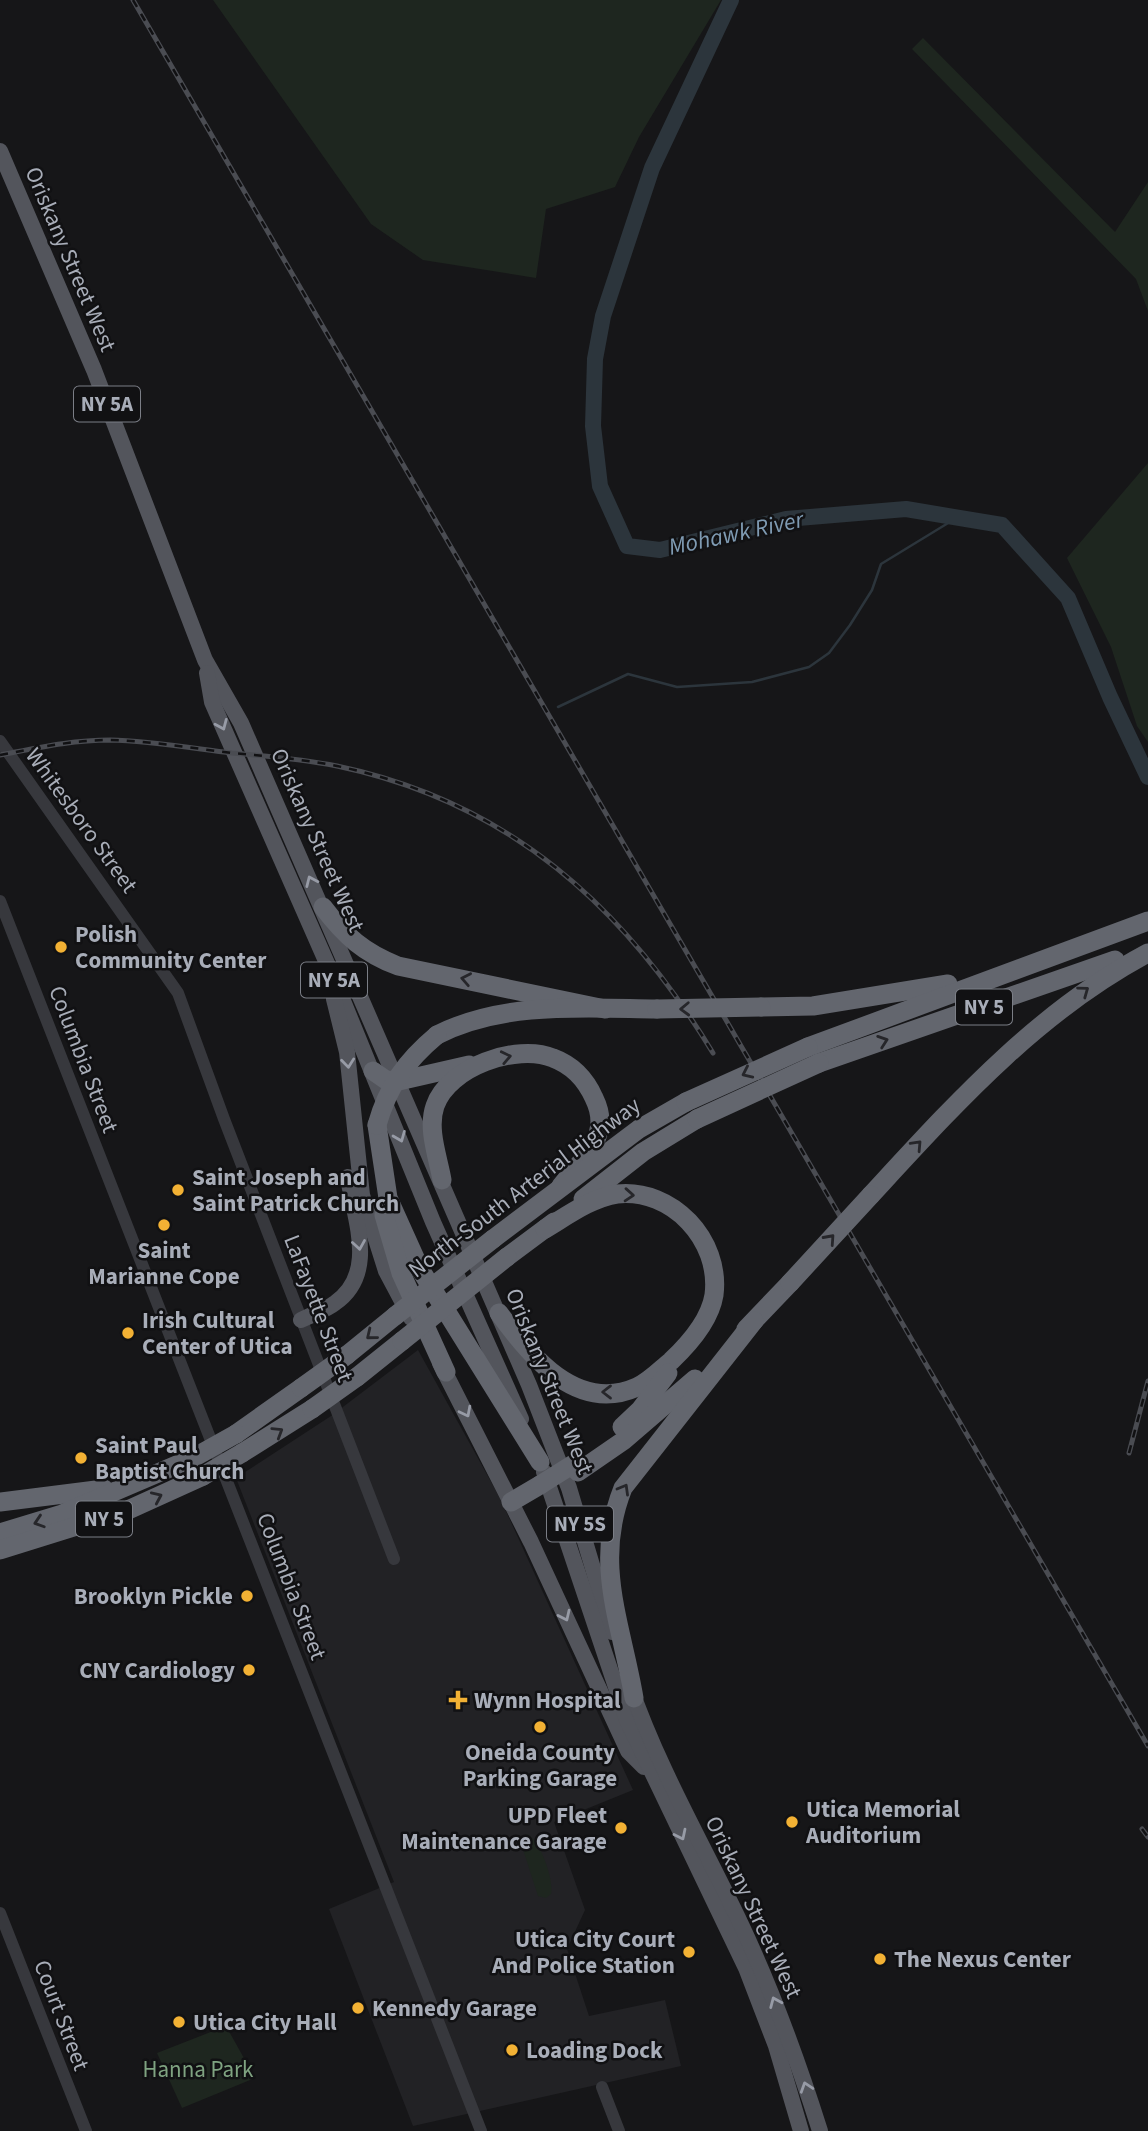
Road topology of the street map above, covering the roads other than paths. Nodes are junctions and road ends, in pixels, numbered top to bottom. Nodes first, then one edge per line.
1 (0, 151) edge
2 (205, 660) junction
3 (0, 741) edge
4 (0, 901) edge
5 (323, 907) junction
6 (1148, 921) edge
7 (1094, 943) junction
8 (321, 949) junction
9 (1148, 951) edge
10 (178, 993) joint
11 (605, 1009) junction
12 (813, 1055) junction
13 (477, 1063) junction
14 (373, 1071) junction
15 (399, 1081) junction
16 (353, 1105) junction
17 (377, 1125) junction
18 (442, 1180) junction
19 (561, 1186) junction
20 (545, 1229) junction
21 (485, 1280) joint
22 (467, 1299) joint
23 (499, 1313) junction
24 (301, 1320) junction
25 (754, 1321) junction
26 (684, 1349) junction
27 (446, 1372) junction
28 (540, 1462) junction
29 (576, 1467) junction
30 (137, 1484) junction
31 (0, 1502) edge
32 (513, 1506) junction
33 (0, 1533) edge
34 (0, 1550) edge
35 (394, 1559) dead end
36 (634, 1698) junction
37 (651, 1774) junction
38 (0, 1913) edge
39 (602, 2087) dead end
40 (86, 2131) edge
41 (481, 2131) edge
42 (619, 2131) edge
43 (801, 2131) edge
44 (820, 2131) edge

1 - 2 main road, Oriskany Street West / NY 5A
5 -> 2 main road, Oriskany Street West / NY 5A
2 -> 8 main road, Oriskany Street West / NY 5A
3 - 10 street, Whitesboro Street
4 - 41 street, Columbia Street
11 -> 5 highway
5 - 15 main road, Oriskany Street West / NY 5A
6 - 7 highway, North-South Arterial Highway
7 -> 11 highway, bridge
7 - 12 highway, North-South Arterial Highway / NY 5
8 - 14 main road, Oriskany Street West / NY 5A
8 -> 16 main road
12 -> 9 highway, North-South Arterial Highway / NY 5
25 -> 9 highway, bridge
10 - 24 street, LaFayette Street
11 - 17 highway, bridge
12 -> 19 highway, North-South Arterial Highway / NY 5, bridge
12 - 20 highway, North-South Arterial Highway / NY 5, bridge
13 - 15 highway
13 - 18 highway
13 -> 19 highway
14 - 15 highway
14 -> 22 main road, Oriskany Street West / NY 5A
15 - 18 main road, Oriskany Street West / NY 5A
16 -> 24 main road
16 - 27 main road
17 - 27 highway
17 - 28 highway
18 - 21 main road, Oriskany Street West / NY 5A
19 -> 30 highway, North-South Arterial Highway / NY 5, bridge
20 -> 26 highway
34 -> 20 highway, North-South Arterial Highway / NY 5, bridge
21 - 23 main road, Oriskany Street West / NY 5S
22 - 28 main road, Oriskany Street West / NY 5S
26 -> 23 highway
23 - 36 main road, Oriskany Street West / NY 5S
24 - 35 street, LaFayette Street
25 - 29 highway
36 -> 25 highway
26 - 29 highway
27 -> 32 main road
28 - 37 main road, Oriskany Street West / NY 5S
29 - 32 highway
30 - 31 highway
30 -> 33 highway, North-South Arterial Highway / NY 5
32 -> 37 main road
44 -> 36 main road, Oriskany Street West / NY 5S
37 -> 43 main road, Oriskany Street West / NY 5S
38 - 40 street, Court Street
39 - 42 street

